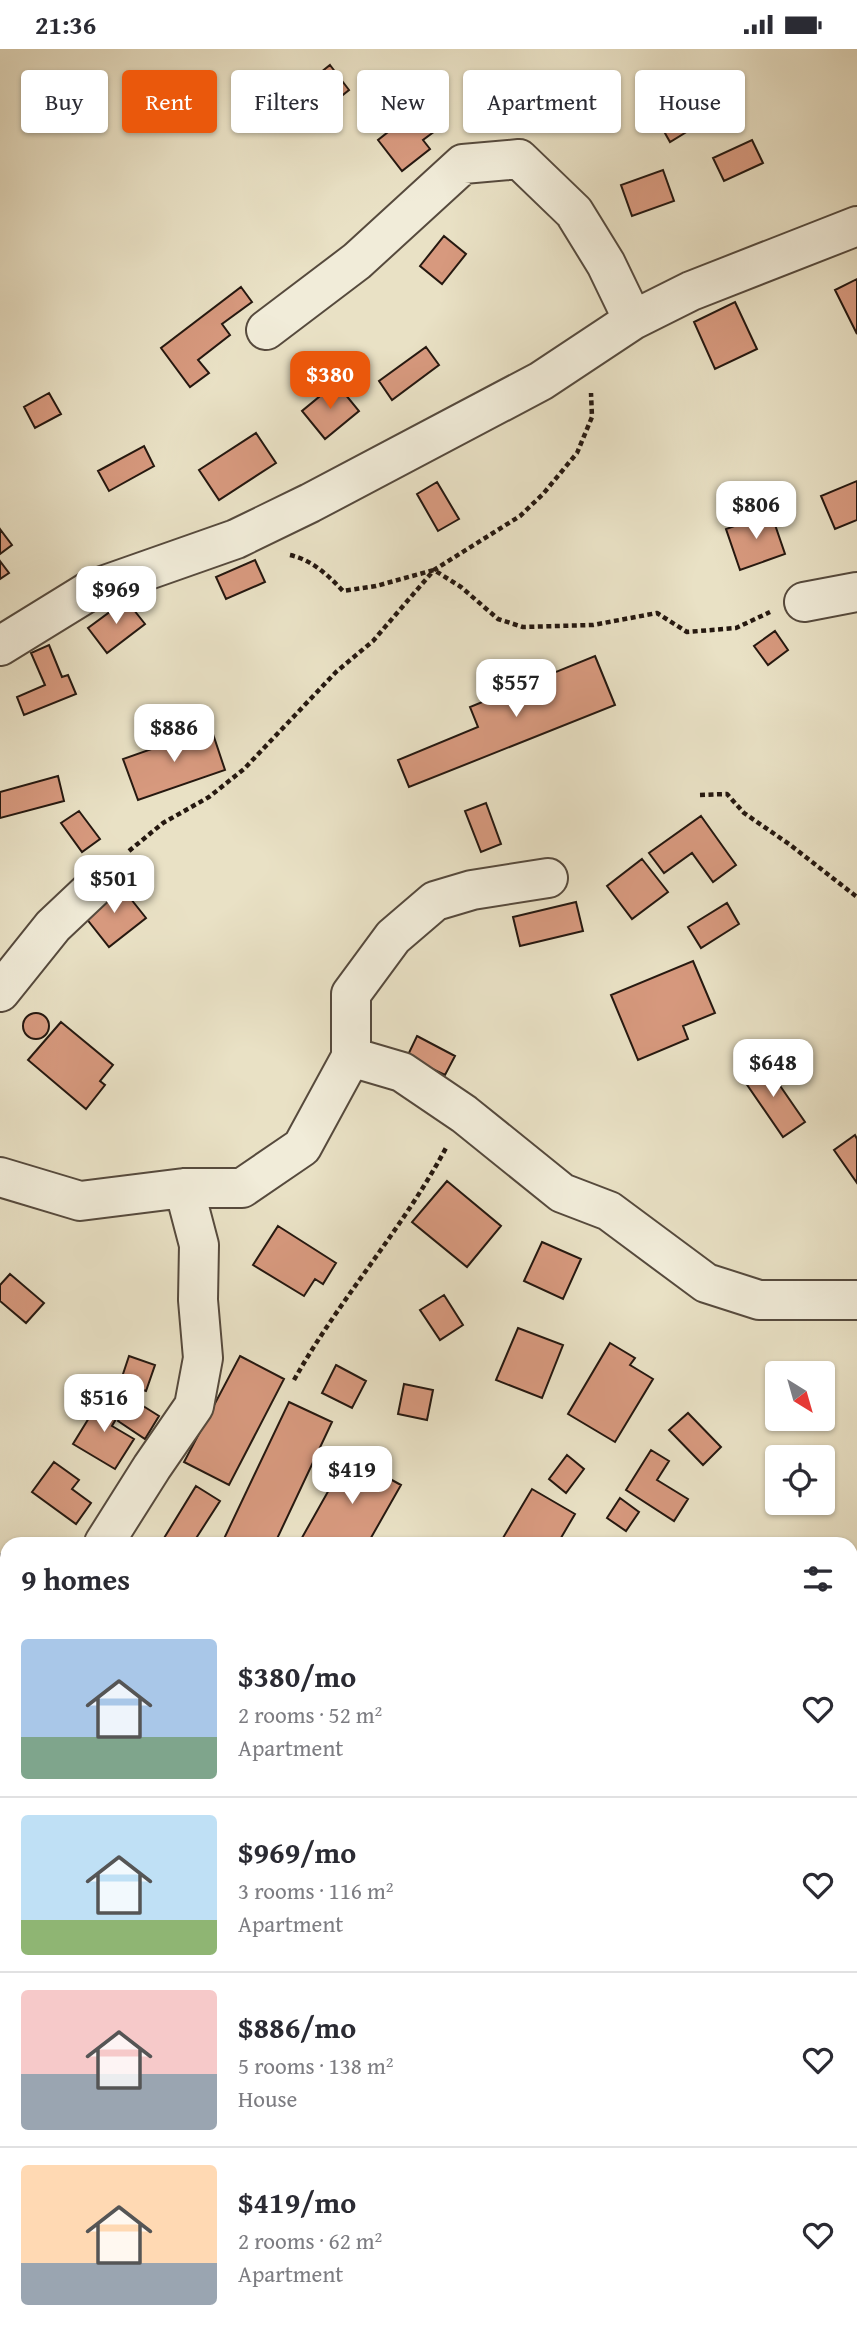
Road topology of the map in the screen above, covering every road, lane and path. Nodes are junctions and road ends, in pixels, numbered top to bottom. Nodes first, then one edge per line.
1 (857, 226) edge
2 (633, 320) junction
3 (266, 330) dead end
4 (588, 350) junction
5 (236, 539) junction
6 (435, 570) junction
7 (857, 592) edge
8 (804, 602) joint
9 (0, 646) edge
10 (700, 795) dead end
11 (106, 876) joint
12 (548, 878) dead end
13 (857, 897) edge
14 (0, 992) edge
15 (351, 1057) junction
16 (464, 1114) junction
17 (0, 1177) edge
18 (184, 1188) junction
19 (857, 1300) edge
20 (294, 1380) dead end
21 (108, 1537) edge

1 - 2 street
2 - 3 street
2 - 4 street
4 - 5 street
4 - 6 path
5 - 6 path
5 - 9 street
6 - 8 path
6 - 11 path
7 - 8 street
10 - 13 path
11 - 14 street
12 - 15 street
15 - 16 street
15 - 18 street
16 - 19 street
16 - 20 path
17 - 18 street
18 - 21 street

